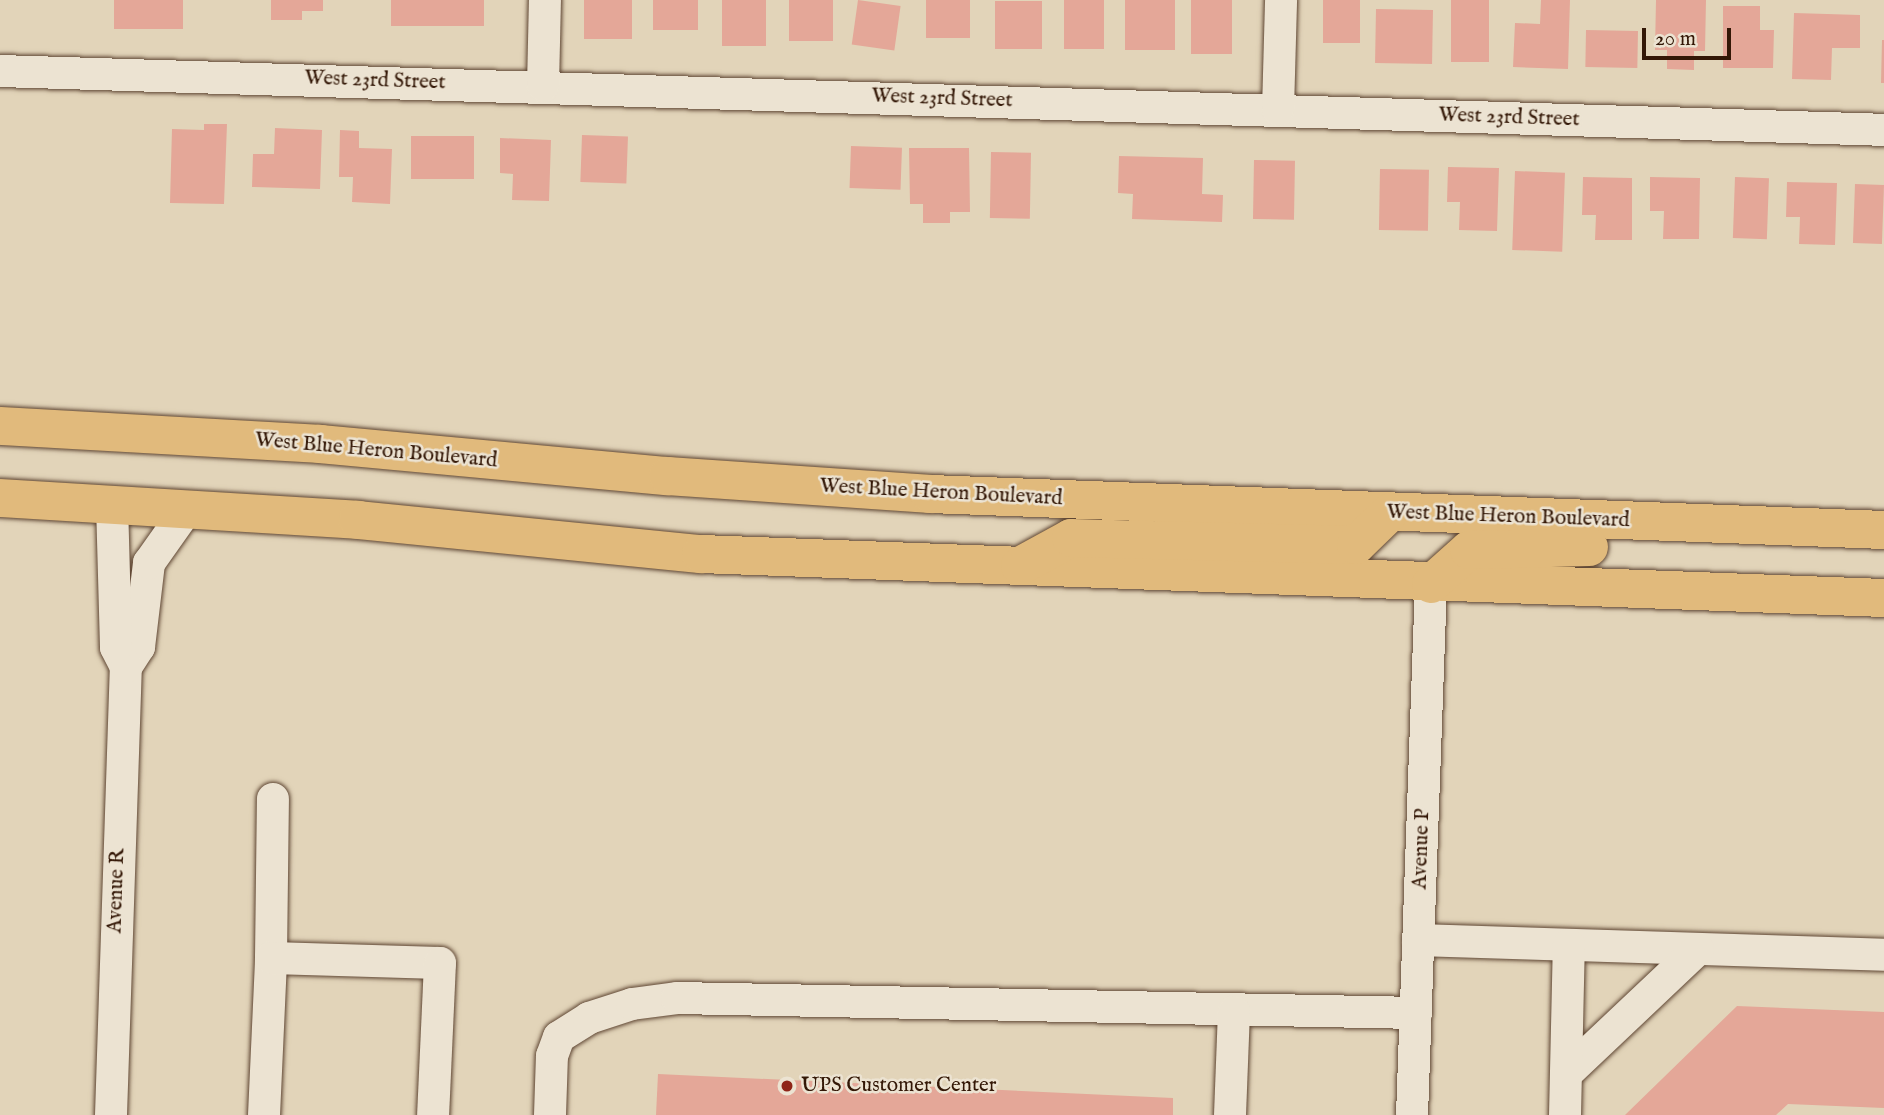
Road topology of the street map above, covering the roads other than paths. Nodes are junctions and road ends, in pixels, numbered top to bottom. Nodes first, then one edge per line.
1 (545, 0) edge
2 (1281, 0) edge
3 (0, 71) edge
4 (543, 86) junction
5 (1278, 110) junction
6 (1884, 130) edge
7 (0, 426) edge
8 (0, 498) edge
9 (112, 503) junction
10 (188, 508) junction
11 (1390, 512) junction
12 (1768, 526) junction
13 (1884, 530) edge
14 (1018, 567) junction
15 (1431, 584) junction
16 (1884, 598) edge
17 (126, 667) junction
18 (273, 799) dead end
19 (1418, 940) junction
20 (1569, 945) junction
21 (1698, 948) junction
22 (1884, 955) edge
23 (271, 958) junction
24 (1234, 1012) junction
25 (1416, 1013) junction
26 (1567, 1073) junction
27 (111, 1115) edge
28 (264, 1115) edge
29 (433, 1115) edge
30 (551, 1115) edge
31 (1230, 1115) edge
32 (1412, 1115) edge
33 (1565, 1115) edge

1 - 4 street
2 - 5 street
3 - 4 street, West 23rd Street
4 - 5 street, West 23rd Street
5 - 6 street, West 23rd Street
7 - 11 main road, West Blue Heron Boulevard
8 - 9 main road
9 - 10 main road
9 - 17 street, Avenue R
10 - 14 main road
10 - 17 street, Avenue R
11 - 12 main road, West Blue Heron Boulevard
11 - 14 main road
12 - 13 main road, West Blue Heron Boulevard
12 - 15 main road
14 - 15 main road
15 - 16 main road
15 - 19 street, Avenue P
17 - 27 street, Avenue R
18 - 23 street
19 - 20 street
19 - 25 street, Avenue P
20 - 21 street
20 - 26 street
21 - 22 street
21 - 26 street
23 - 28 street
23 - 29 street
24 - 25 street
24 - 30 street
24 - 31 street
25 - 32 street, Avenue P
26 - 33 street

